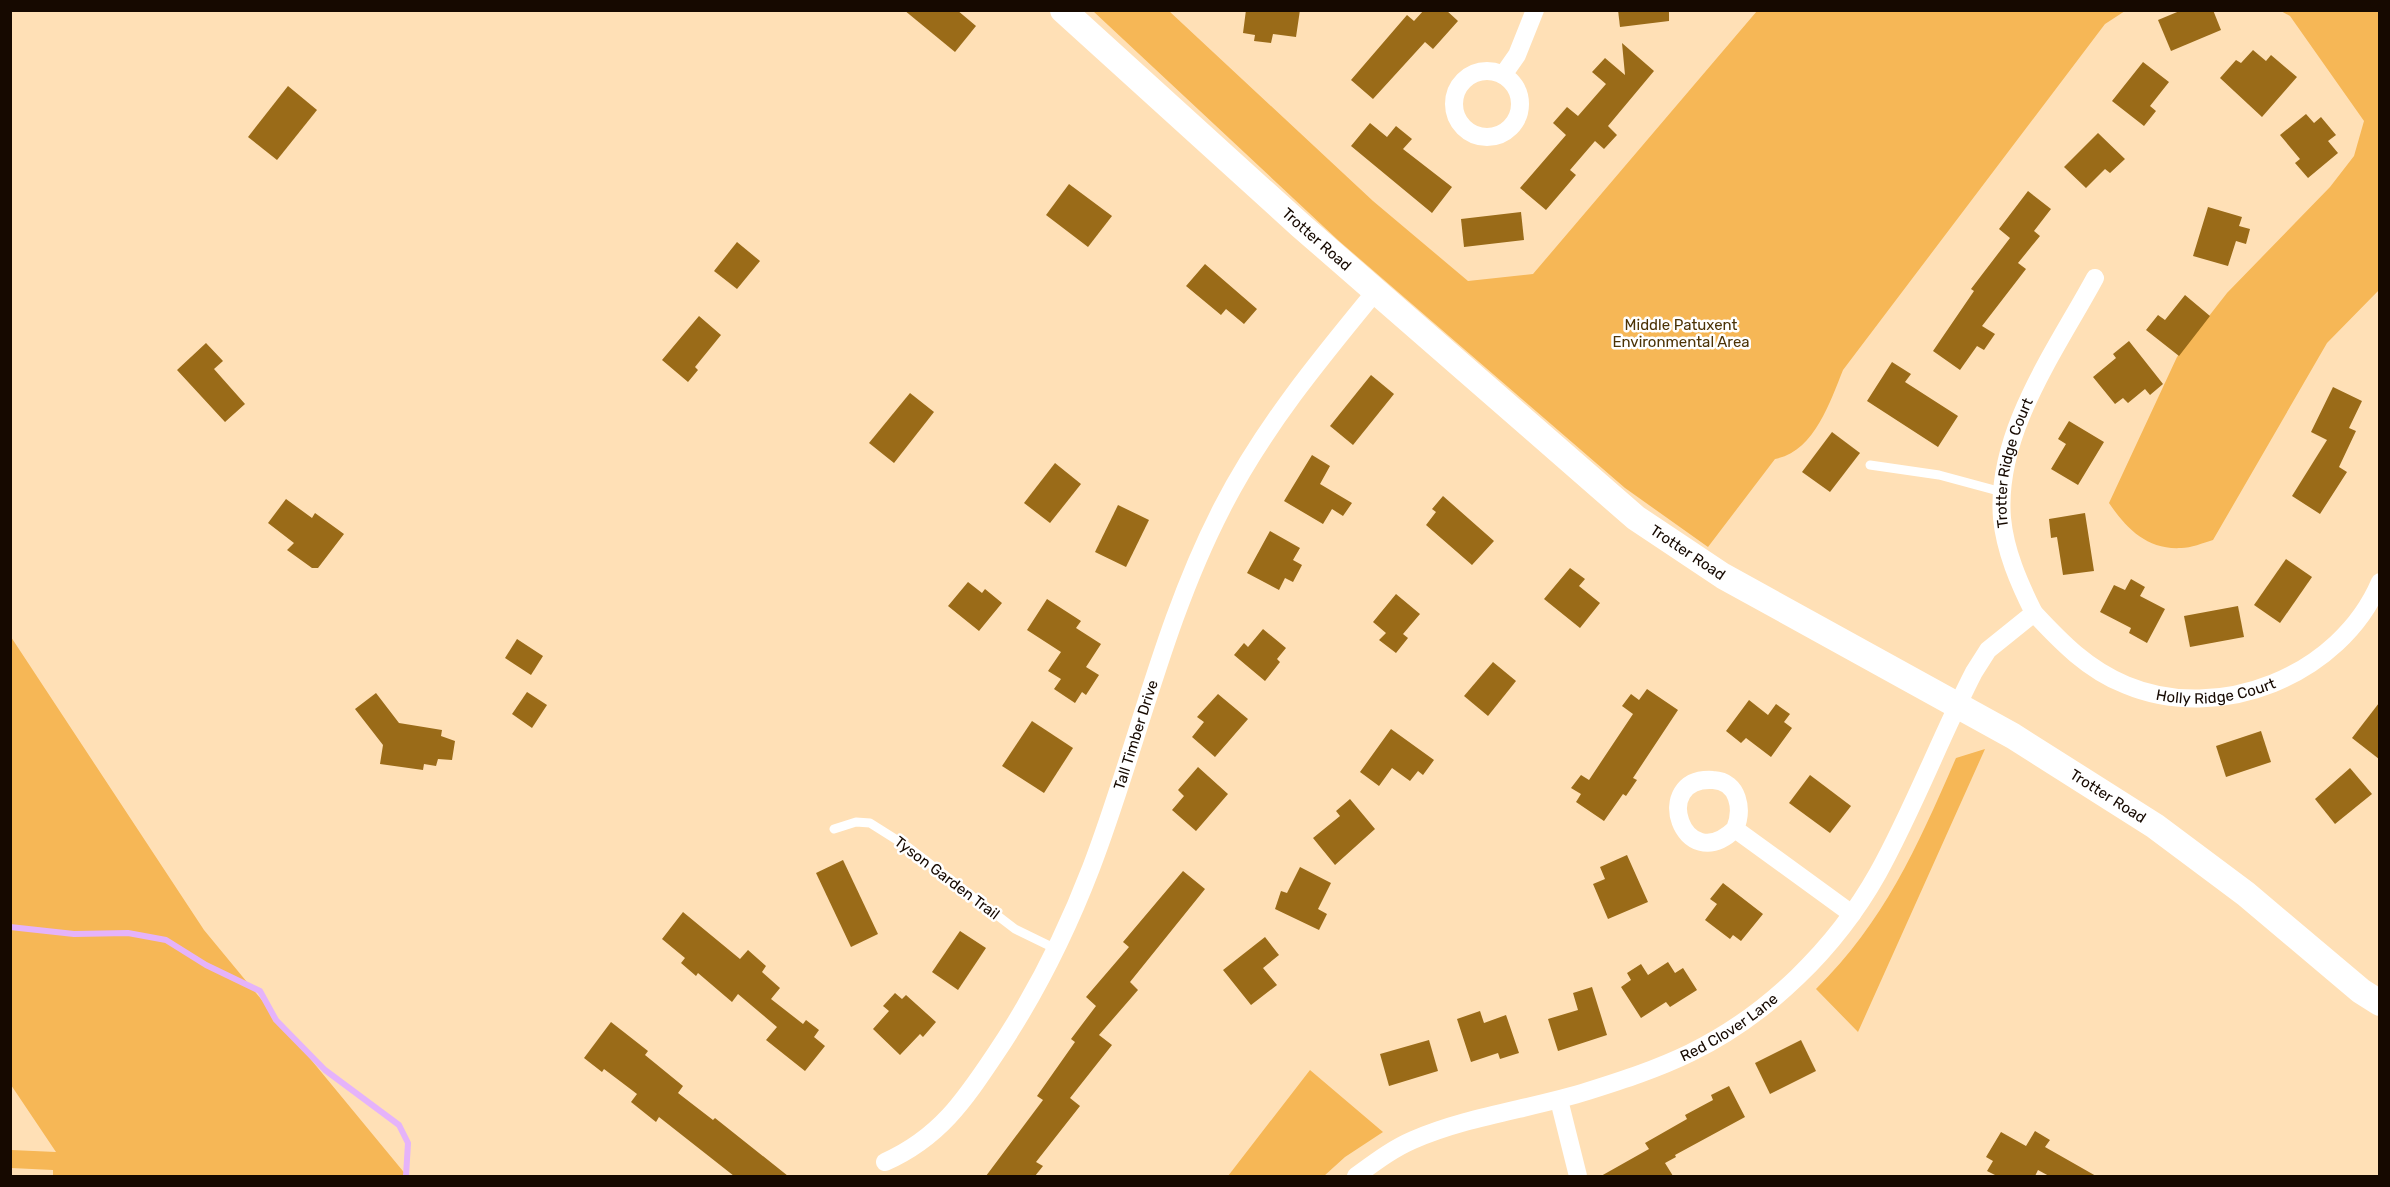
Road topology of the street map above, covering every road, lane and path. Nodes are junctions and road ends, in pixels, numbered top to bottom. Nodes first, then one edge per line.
1 (1063, 10) edge
2 (1535, 10) edge
3 (1503, 75) dead end
4 (2095, 279) dead end
5 (1375, 292) junction
6 (1870, 465) dead end
7 (2002, 492) junction
8 (2379, 582) edge
9 (2034, 613) junction
10 (1958, 704) junction
11 (834, 829) dead end
12 (1735, 829) dead end
13 (1852, 914) junction
14 (1056, 949) junction
15 (2379, 1003) edge
16 (1558, 1100) junction
17 (885, 1162) dead end
18 (1356, 1176) edge
19 (1578, 1176) edge

1 - 5 street, Trotter Road
2 - 3 street
4 - 7 street, Trotter Ridge Court
5 - 10 street, Trotter Road
5 - 14 street, Tall Timber Drive
6 - 7 lane
7 - 9 street, Trotter Ridge Court
8 - 9 street, Holly Ridge Court
9 - 10 street
10 - 13 street, Red Clover Lane
10 - 15 street, Trotter Road
11 - 14 lane, Tyson Garden Trail
12 - 13 street
13 - 16 street, Red Clover Lane
14 - 17 street, Tall Timber Drive
16 - 18 street, Red Clover Lane
16 - 19 street

